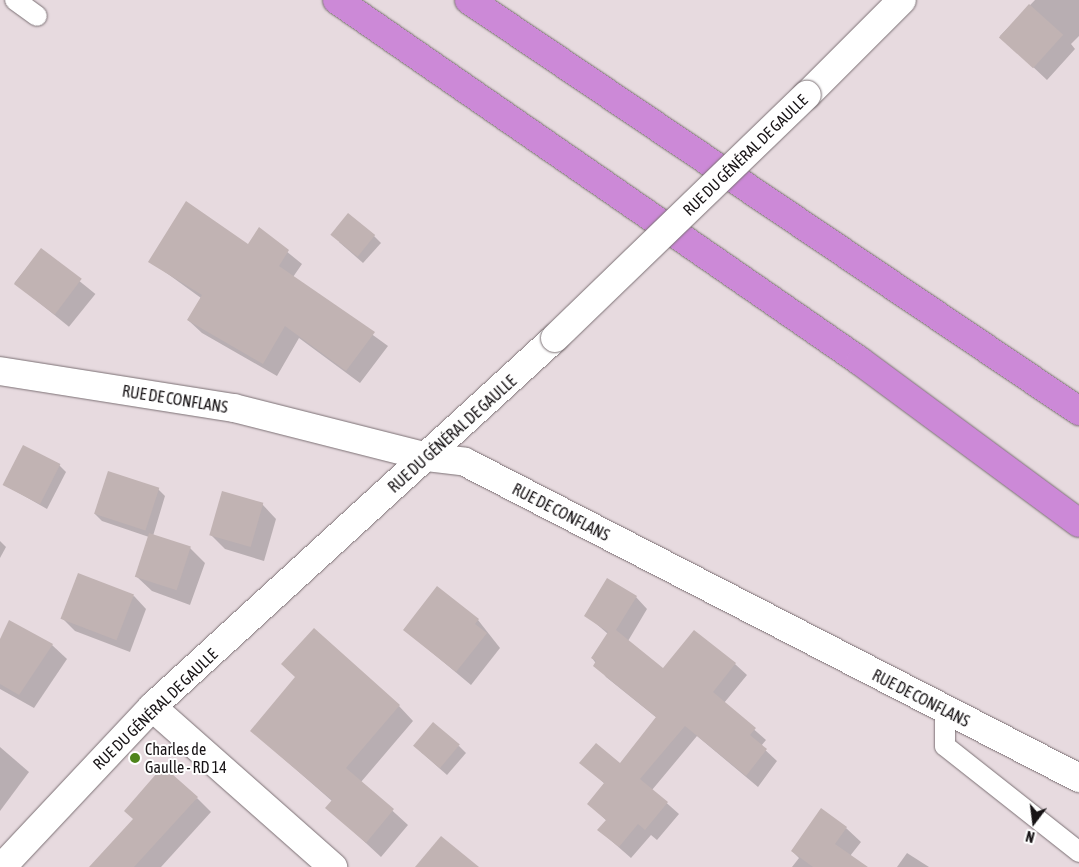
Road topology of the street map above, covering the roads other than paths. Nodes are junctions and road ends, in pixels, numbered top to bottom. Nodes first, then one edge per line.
1 (15, 0) edge
2 (337, 0) edge
3 (469, 0) edge
4 (902, 0) edge
5 (37, 16) dead end
6 (0, 371) edge
7 (1079, 411) edge
8 (427, 457) junction
9 (1079, 523) edge
10 (152, 707) junction
11 (945, 711) junction
12 (1079, 778) edge
13 (1079, 852) edge
14 (2, 867) edge
15 (333, 867) edge

1 - 5 lane
2 - 9 highway
3 - 7 highway
4 - 8 street, RUE DU GÉNÉRAL DE GAULLE, bridge
6 - 8 street, RUE DE CONFLANS
8 - 10 street, RUE DU GÉNÉRAL DE GAULLE
8 - 11 street, RUE DE CONFLANS
10 - 14 street, RUE DU GÉNÉRAL DE GAULLE
10 - 15 street
11 - 12 street, RUE DE CONFLANS
11 - 13 lane

